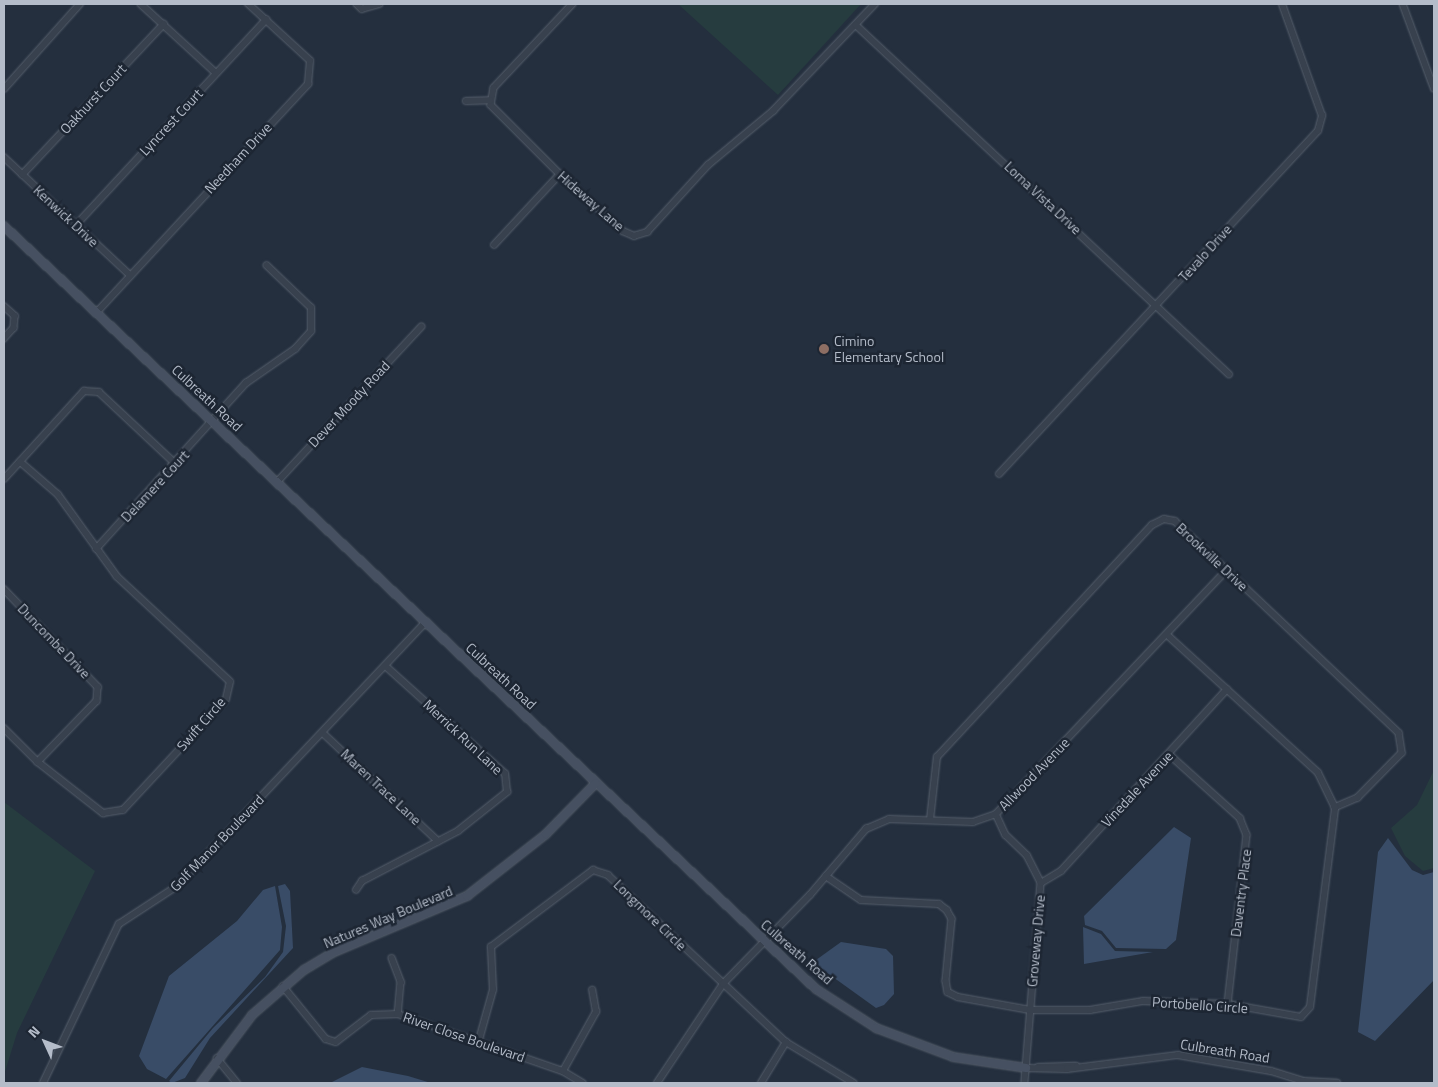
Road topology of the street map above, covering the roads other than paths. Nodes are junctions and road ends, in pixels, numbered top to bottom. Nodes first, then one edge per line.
1 (80, 4) edge
2 (140, 4) edge
3 (248, 4) edge
4 (357, 4) edge
5 (378, 4) edge
6 (573, 4) edge
7 (875, 4) edge
8 (1282, 4) edge
9 (1403, 4) edge
10 (266, 20) junction
11 (164, 24) junction
12 (856, 25) junction
13 (216, 73) junction
14 (1434, 88) edge
15 (4, 89) edge
16 (490, 100) junction
17 (466, 101) dead end
18 (4, 157) edge
19 (560, 174) junction
20 (22, 175) junction
21 (76, 225) junction
22 (4, 226) edge
23 (494, 245) dead end
24 (267, 266) dead end
25 (129, 274) junction
26 (1159, 305) junction
27 (4, 306) edge
28 (96, 312) junction
29 (421, 327) dead end
30 (4, 339) edge
31 (1229, 374) dead end
32 (212, 421) junction
33 (20, 462) junction
34 (176, 464) junction
35 (999, 474) dead end
36 (4, 479) edge
37 (278, 482) junction
38 (96, 549) junction
39 (1226, 571) junction
40 (4, 589) edge
41 (426, 622) junction
42 (1168, 636) junction
43 (385, 666) junction
44 (1227, 689) junction
45 (4, 728) edge
46 (323, 733) junction
47 (1169, 754) junction
48 (38, 762) junction
49 (596, 783) junction
50 (1335, 808) junction
51 (996, 814) junction
52 (930, 820) junction
53 (438, 841) junction
54 (826, 876) junction
55 (1041, 883) junction
56 (356, 890) dead end
57 (766, 942) junction
58 (392, 958) dead end
59 (723, 984) junction
60 (283, 986) junction
61 (592, 990) dead end
62 (1228, 1004) junction
63 (1030, 1010) junction
64 (398, 1014) junction
65 (479, 1040) junction
66 (786, 1042) junction
67 (217, 1058) junction
68 (1026, 1068) junction
69 (563, 1071) junction
70 (43, 1083) edge
71 (201, 1083) edge
72 (238, 1083) edge
73 (583, 1083) edge
74 (657, 1083) edge
75 (761, 1083) edge
76 (854, 1083) edge
77 (1025, 1083) edge
78 (1337, 1083) edge

1 - 15 street
2 - 11 street
3 - 10 street, Needham Drive
4 - 5 street
6 - 16 street
7 - 12 street, Hideway Lane
8 - 26 street, Tevalo Drive
9 - 14 street
10 - 13 street, Lyncrest Court
10 - 25 street, Needham Drive
11 - 13 street
11 - 20 street, Oakhurst Court
12 - 19 street, Hideway Lane
12 - 26 street, Loma Vista Drive
13 - 21 street, Lyncrest Court
16 - 17 street
16 - 19 street, Hideway Lane
18 - 20 street, Kenwick Drive
19 - 23 street
20 - 21 street, Kenwick Drive
21 - 25 street, Kenwick Drive
22 - 28 street, Culbreath Road
24 - 32 street, Delamere Court
25 - 28 street, Needham Drive
26 - 31 street, Loma Vista Drive
26 - 35 street, Tevalo Drive
27 - 30 street
28 - 32 street, Culbreath Road
29 - 37 street, Dever Moody Road
32 - 34 street, Delamere Court
32 - 37 street, Culbreath Road
33 - 34 street
33 - 36 street
33 - 38 street, Swift Circle
34 - 38 street, Delamere Court
37 - 41 street, Culbreath Road
38 - 48 street, Swift Circle
39 - 42 street, Allwood Avenue
39 - 50 street, Brookville Drive
39 - 52 street, Brookville Drive
40 - 48 street, Duncombe Drive
41 - 43 street, Golf Manor Boulevard
41 - 49 street, Culbreath Road
42 - 44 street
42 - 51 street, Allwood Avenue
43 - 46 street, Golf Manor Boulevard
43 - 53 street, Merrick Run Lane
44 - 47 street, Vinedale Avenue
44 - 50 street
45 - 48 street, Swift Circle
46 - 53 street, Maren Trace Lane
46 - 70 street, Golf Manor Boulevard
47 - 55 street, Vinedale Avenue
47 - 62 street, Daventry Place
49 - 57 street, Culbreath Road
49 - 60 street, Natures Way Boulevard
50 - 62 street, Portobello Circle
51 - 52 street, Allwood Avenue
51 - 55 street, Groveway Drive
52 - 54 street, Allwood Avenue
53 - 56 street, Merrick Run Lane
54 - 57 street, Allwood Avenue
54 - 63 street, Portobello Circle
55 - 63 street, Groveway Drive
57 - 59 street, Allwood Avenue
57 - 68 street, Culbreath Road
58 - 64 street
59 - 65 street, Longmore Circle
59 - 66 street, Longmore Circle
59 - 74 street, Allwood Avenue
60 - 64 street, River Close Boulevard
60 - 67 street, Natures Way Boulevard
61 - 69 street
62 - 63 street, Portobello Circle
63 - 68 street, Groveway Drive
64 - 65 street, River Close Boulevard
65 - 69 street, River Close Boulevard
66 - 75 street
66 - 76 street, Longmore Circle
67 - 71 street, Natures Way Boulevard
67 - 72 street
68 - 77 street, Groveway Drive
68 - 78 street, Culbreath Road
69 - 73 street, River Close Boulevard

